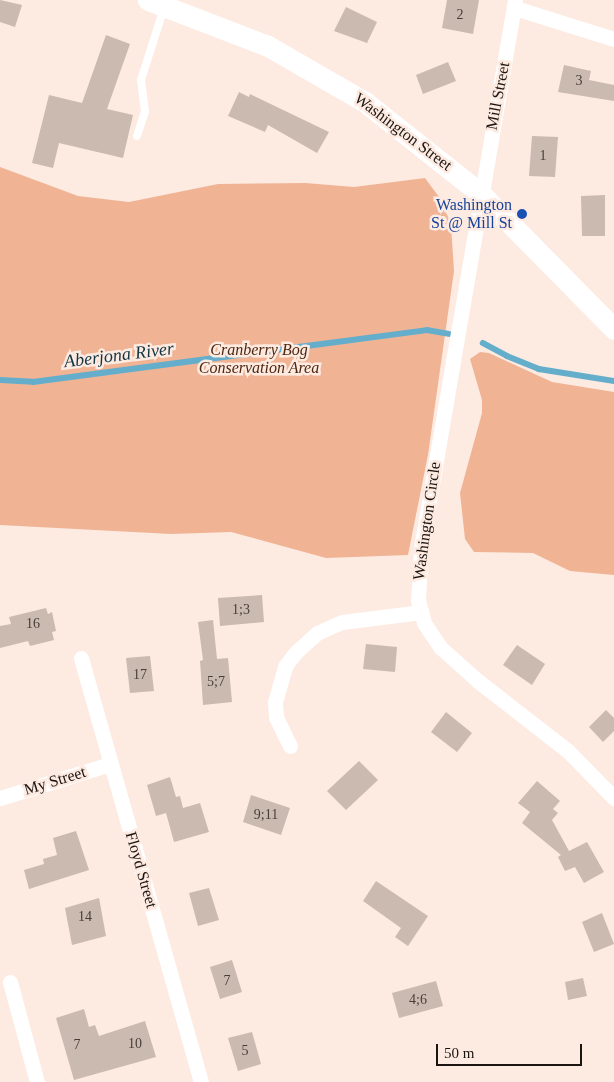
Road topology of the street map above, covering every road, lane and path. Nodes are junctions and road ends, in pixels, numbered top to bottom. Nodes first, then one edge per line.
1 (156, 3) edge
2 (515, 4) edge
3 (614, 39) edge
4 (137, 136) dead end
5 (480, 193) junction
6 (614, 329) edge
7 (421, 612) junction
8 (81, 658) dead end
9 (290, 746) dead end
10 (110, 764) junction
11 (0, 798) edge
12 (614, 798) edge
13 (10, 982) dead end
14 (37, 1082) edge
15 (201, 1082) edge

1 - 4 lane
1 - 5 main road, Washington Street
2 - 3 street
2 - 5 street, Mill Street
5 - 6 main road, Washington Street
5 - 7 street, Washington Circle
7 - 9 street
7 - 12 street, Washington Circle
8 - 10 street, Floyd Street
10 - 11 street, My Street
10 - 15 street, Floyd Street
13 - 14 street

